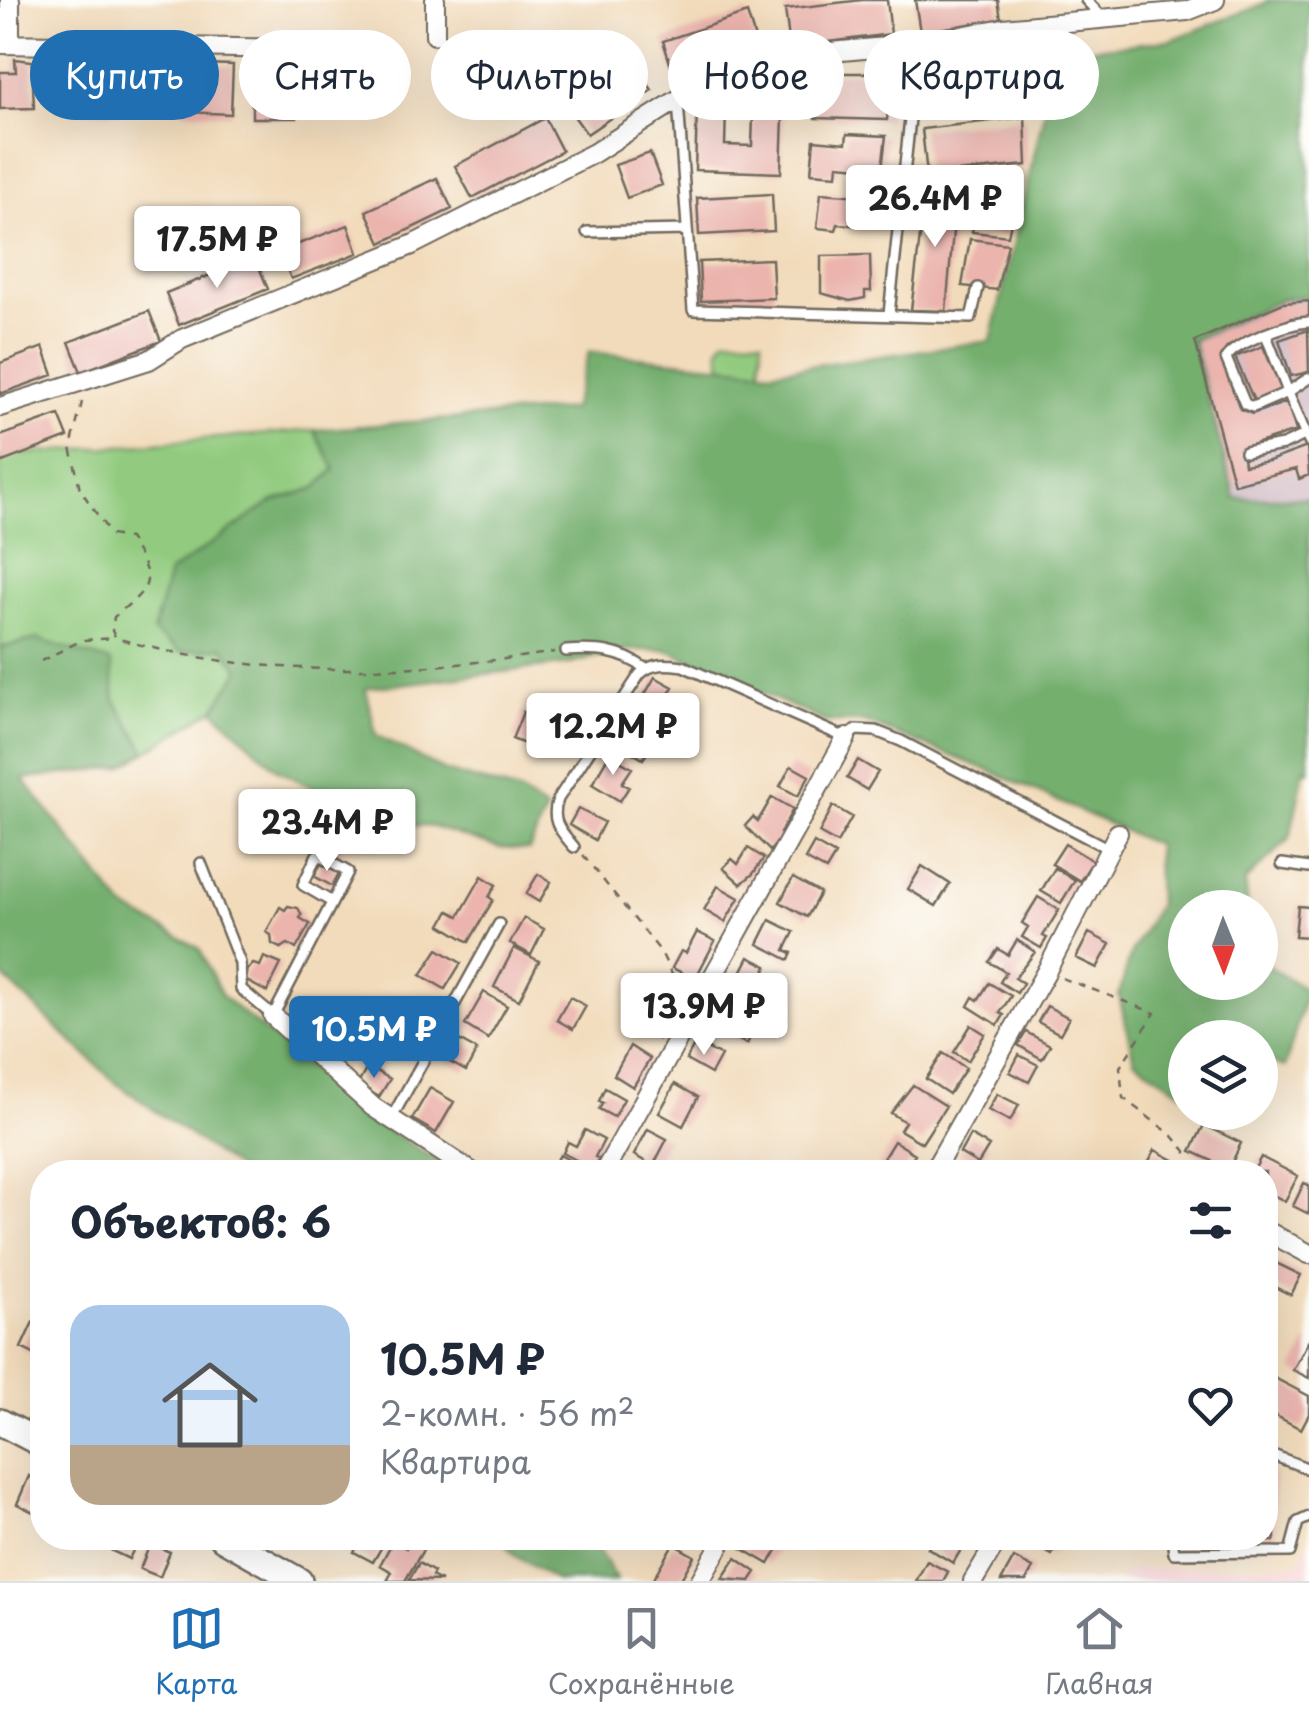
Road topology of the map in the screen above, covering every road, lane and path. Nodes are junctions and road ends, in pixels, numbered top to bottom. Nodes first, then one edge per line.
1 (10, 0) edge
2 (435, 0) edge
3 (1086, 0) edge
4 (1215, 0) edge
5 (1104, 19) junction
6 (435, 30) edge
7 (992, 30) edge
8 (5, 44) edge
9 (239, 48) edge
10 (668, 105) edge
11 (680, 120) edge
12 (911, 120) edge
13 (1002, 184) dead end
14 (904, 186) junction
15 (688, 230) junction
16 (587, 232) dead end
17 (978, 288) dead end
18 (889, 314) junction
19 (1309, 322) edge
20 (1266, 335) junction
21 (1309, 378) edge
22 (1288, 392) junction
23 (82, 402) dead end
24 (0, 407) edge
25 (1307, 439) edge
26 (1246, 452) dead end
27 (116, 638) junction
28 (566, 651) joint
29 (41, 662) dead end
30 (646, 668) junction
31 (846, 738) junction
32 (1114, 841) joint
33 (574, 847) joint
34 (201, 863) dead end
35 (1282, 864) dead end
36 (1309, 868) edge
37 (332, 902) junction
38 (498, 924) dead end
39 (1046, 972) junction
40 (702, 993) junction
41 (272, 1016) junction
42 (390, 1120) junction
43 (453, 1160) edge
44 (611, 1160) edge
45 (940, 1160) edge
46 (1186, 1160) edge
47 (1278, 1237) edge
48 (1309, 1254) edge
49 (0, 1422) edge
50 (30, 1438) edge
51 (1278, 1457) edge
52 (1309, 1470) edge
53 (1309, 1517) edge
54 (244, 1550) edge
55 (717, 1550) edge
56 (992, 1550) edge
57 (1174, 1550) edge
58 (299, 1581) edge
59 (700, 1581) edge
60 (974, 1581) edge

1 - 8 street
2 - 6 street
3 - 5 lane
4 - 5 street
5 - 7 street
8 - 9 street
10 - 24 street
11 - 15 lane
12 - 14 lane
13 - 14 lane
14 - 18 lane
15 - 16 lane
15 - 18 lane
17 - 18 lane
19 - 20 lane
20 - 22 lane
20 - 22 lane
21 - 22 lane
22 - 25 lane
23 - 27 path
25 - 26 lane
27 - 28 path
27 - 29 path
28 - 30 lane
30 - 31 lane
30 - 33 lane
31 - 32 lane
31 - 40 street
32 - 39 street
33 - 40 path
34 - 41 lane
35 - 36 lane
37 - 37 lane
37 - 41 lane
38 - 42 lane
39 - 45 street
39 - 46 path
40 - 44 street
41 - 42 street
42 - 43 street
47 - 48 street
49 - 50 street
51 - 52 lane
53 - 57 lane
54 - 58 street
55 - 59 street
56 - 60 street

